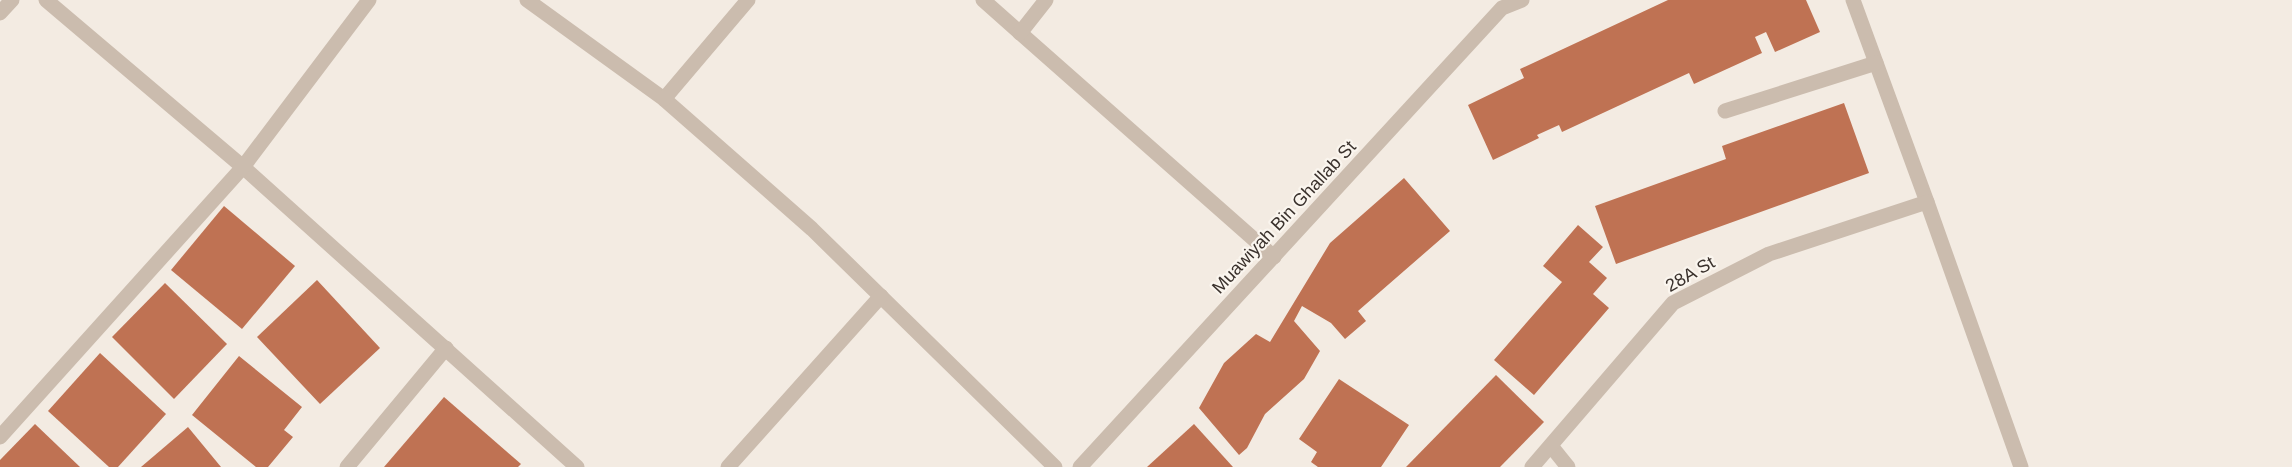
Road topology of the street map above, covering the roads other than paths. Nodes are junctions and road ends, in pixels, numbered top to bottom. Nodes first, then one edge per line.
1 (12, 0) edge
2 (46, 0) edge
3 (369, 0) edge
4 (527, 0) edge
5 (748, 0) edge
6 (983, 0) edge
7 (1046, 0) edge
8 (1522, 0) edge
9 (1853, 0) edge
10 (0, 13) edge
11 (1020, 33) junction
12 (1876, 63) junction
13 (664, 99) junction
14 (1725, 111) dead end
15 (243, 167) junction
16 (1927, 202) junction
17 (1274, 257) junction
18 (881, 297) junction
19 (446, 348) junction
20 (0, 437) edge
21 (1551, 446) junction
22 (347, 467) edge
23 (577, 467) edge
24 (728, 467) edge
25 (1055, 467) edge
26 (1080, 467) edge
27 (1532, 467) edge
28 (1568, 467) edge
29 (2021, 467) edge

1 - 10 street
2 - 15 street
3 - 15 street
4 - 13 street
5 - 13 street
6 - 11 street
7 - 11 street
8 - 17 street, Muawiyah Bin Ghallab St
9 - 12 street
11 - 17 street
12 - 14 street
12 - 16 street
13 - 18 street
15 - 19 street
15 - 20 street
16 - 21 street, 28A St
16 - 29 street
17 - 26 street, Muawiyah Bin Ghallab St
18 - 24 street
18 - 25 street
19 - 22 street
19 - 23 street
21 - 27 street, 28A St
21 - 28 street

